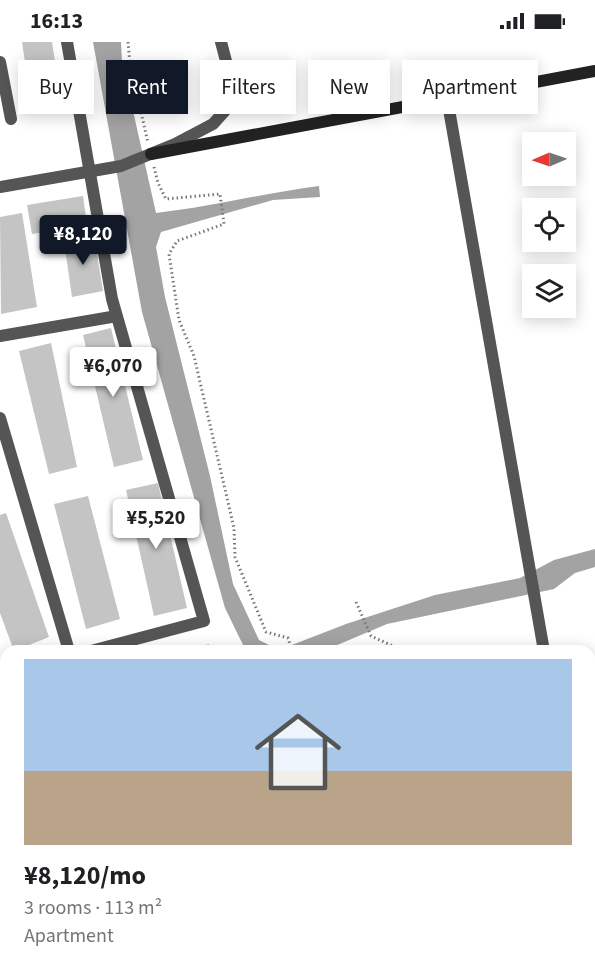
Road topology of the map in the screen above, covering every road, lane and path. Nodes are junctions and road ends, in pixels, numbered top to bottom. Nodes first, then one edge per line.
1 (67, 42) edge
2 (128, 42) edge
3 (221, 42) edge
4 (0, 62) edge
5 (595, 71) edge
6 (538, 81) edge
7 (402, 107) edge
8 (450, 114) edge
9 (11, 119) dead end
10 (151, 154) junction
11 (90, 172) junction
12 (0, 187) edge
13 (117, 316) junction
14 (0, 336) edge
15 (0, 418) edge
16 (356, 602) dead end
17 (67, 645) edge
18 (114, 645) edge
19 (290, 645) edge
20 (391, 645) edge
21 (543, 645) edge

1 - 11 street
2 - 10 path
3 - 10 street
4 - 9 street
5 - 6 main road
7 - 10 main road
8 - 21 street
10 - 11 street
10 - 19 path
11 - 12 street
11 - 13 street
13 - 14 street
13 - 18 street
15 - 17 street
16 - 20 path

